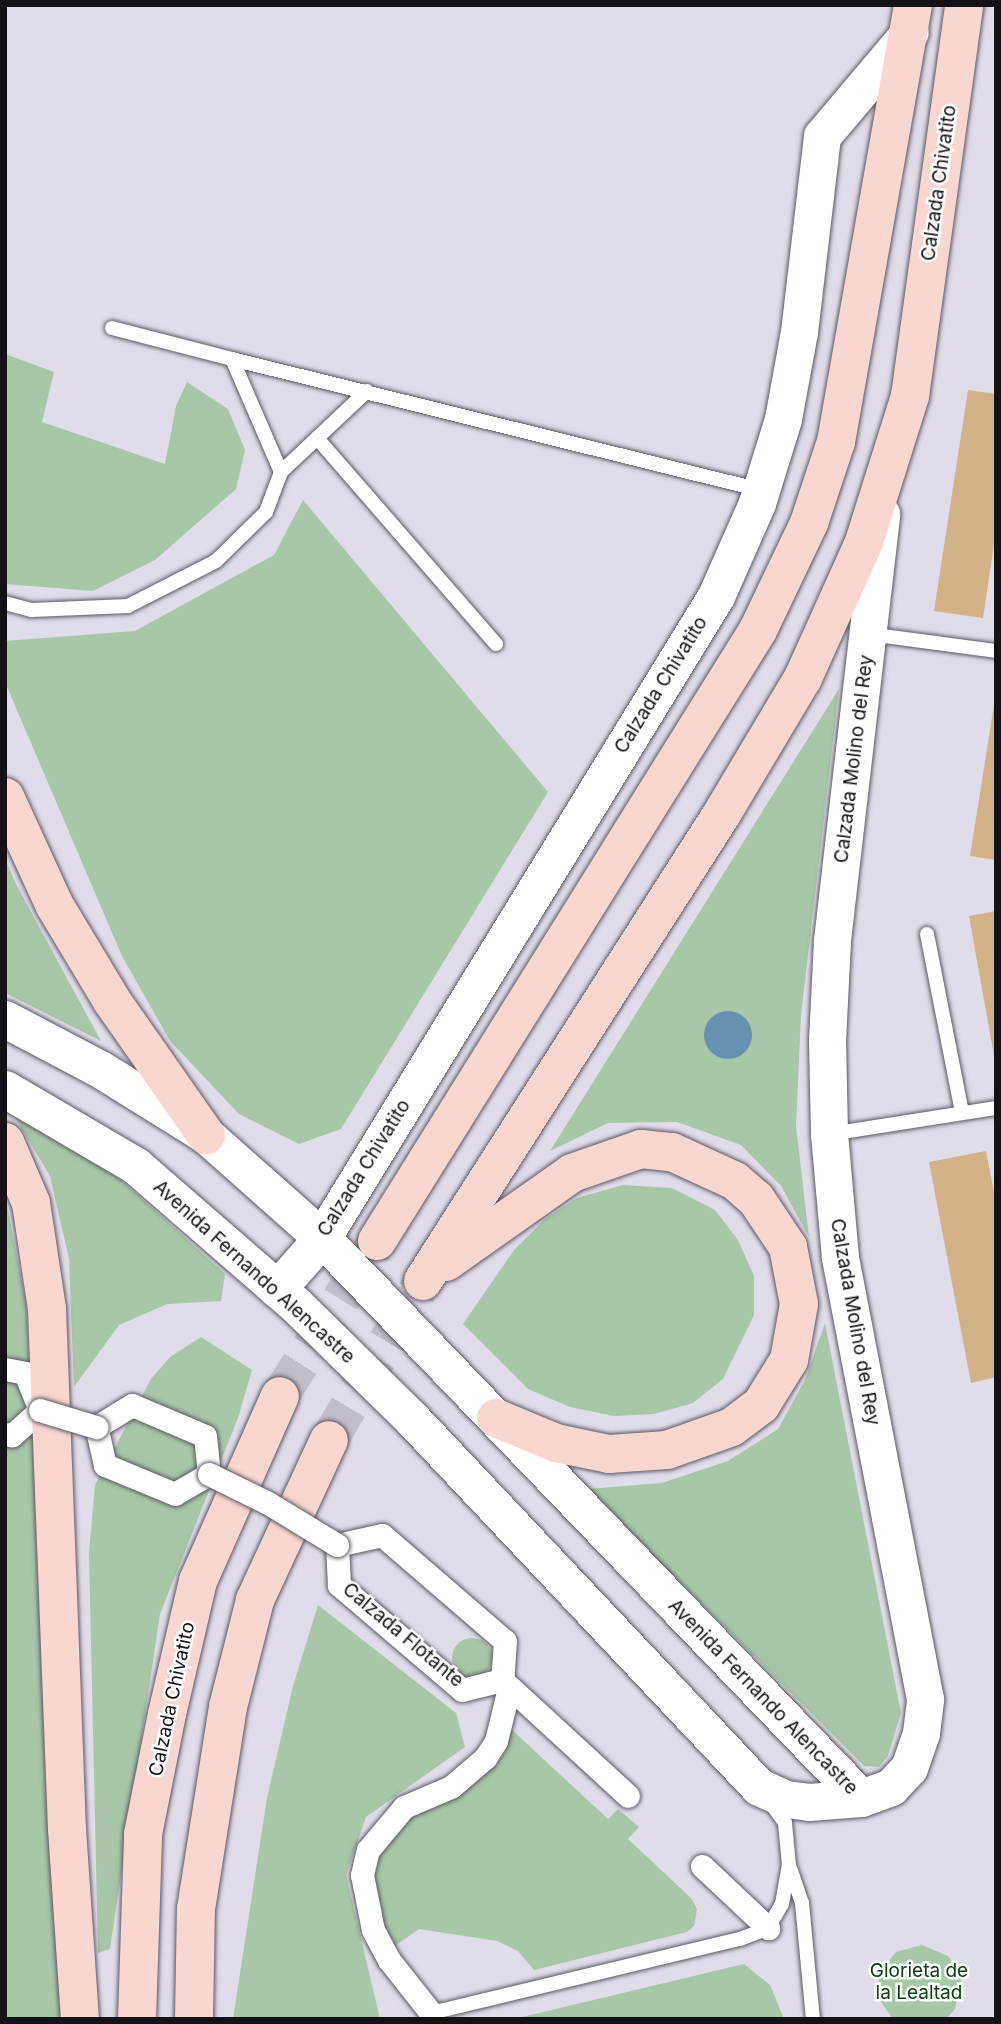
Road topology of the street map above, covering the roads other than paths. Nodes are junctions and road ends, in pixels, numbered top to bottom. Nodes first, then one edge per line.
1 (964, 5) edge
2 (911, 18) edge
3 (112, 328) dead end
4 (232, 359) junction
5 (367, 391) junction
6 (317, 438) junction
7 (281, 472) junction
8 (884, 479) junction
9 (761, 490) junction
10 (5, 603) edge
11 (868, 634) junction
12 (495, 644) dead end
13 (996, 651) edge
14 (5, 797) edge
15 (927, 934) dead end
16 (5, 1019) edge
17 (5, 1089) edge
18 (996, 1108) edge
19 (962, 1112) junction
20 (829, 1134) junction
21 (206, 1135) junction
22 (5, 1142) edge
23 (322, 1238) junction
24 (377, 1241) tunnel mouth
25 (277, 1289) junction
26 (5, 1369) edge
27 (280, 1395) tunnel mouth
28 (40, 1410) junction
29 (496, 1418) junction
30 (96, 1427) junction
31 (5, 1433) edge
32 (329, 1440) tunnel mouth
33 (209, 1474) junction
34 (337, 1545) junction
35 (505, 1684) junction
36 (759, 1787) junction
37 (628, 1796) dead end
38 (860, 1798) junction
39 (789, 1865) junction
40 (702, 1866) dead end
41 (768, 1928) junction
42 (431, 2013) joint
43 (80, 2019) edge
44 (137, 2019) edge
45 (194, 2019) edge
46 (813, 2019) edge

1 - 8 main road, Calzada Chivatito
2 - 9 street, Calzada Chivatito
2 - 24 main road, Calzada Chivatito
3 - 4 lane
4 - 5 lane
4 - 7 lane
5 - 6 lane
5 - 9 lane
6 - 7 lane
6 - 12 lane
7 - 10 lane
8 - 11 street, Calzada Molino del Rey
8 - 29 main road, Calzada Chivatito
9 - 23 street, Calzada Chivatito
11 - 13 lane
11 - 20 street, Calzada Molino del Rey
14 - 21 main road
15 - 19 lane
16 - 21 street, Avenida Fernando Alencastre
17 - 25 street, Avenida Fernando Alencastre
18 - 19 lane
19 - 20 lane
20 - 38 street, Calzada Molino del Rey
21 - 23 street, Avenida Fernando Alencastre
22 - 43 main road
23 - 25 street, Calzada Chivatito
23 - 29 street, Avenida Fernando Alencastre
25 - 36 street, Avenida Fernando Alencastre
26 - 28 street
27 - 44 main road, Calzada Chivatito
28 - 30 street, bridge
28 - 31 street
29 - 38 street, Avenida Fernando Alencastre
30 - 33 street
30 - 33 street
32 - 45 main road
33 - 34 street, bridge
34 - 35 street, Calzada Flotante
34 - 35 street
35 - 37 street
35 - 42 street
36 - 38 street, Avenida Fernando Alencastre
36 - 39 lane
39 - 41 lane
39 - 46 lane
40 - 41 street
41 - 42 lane

